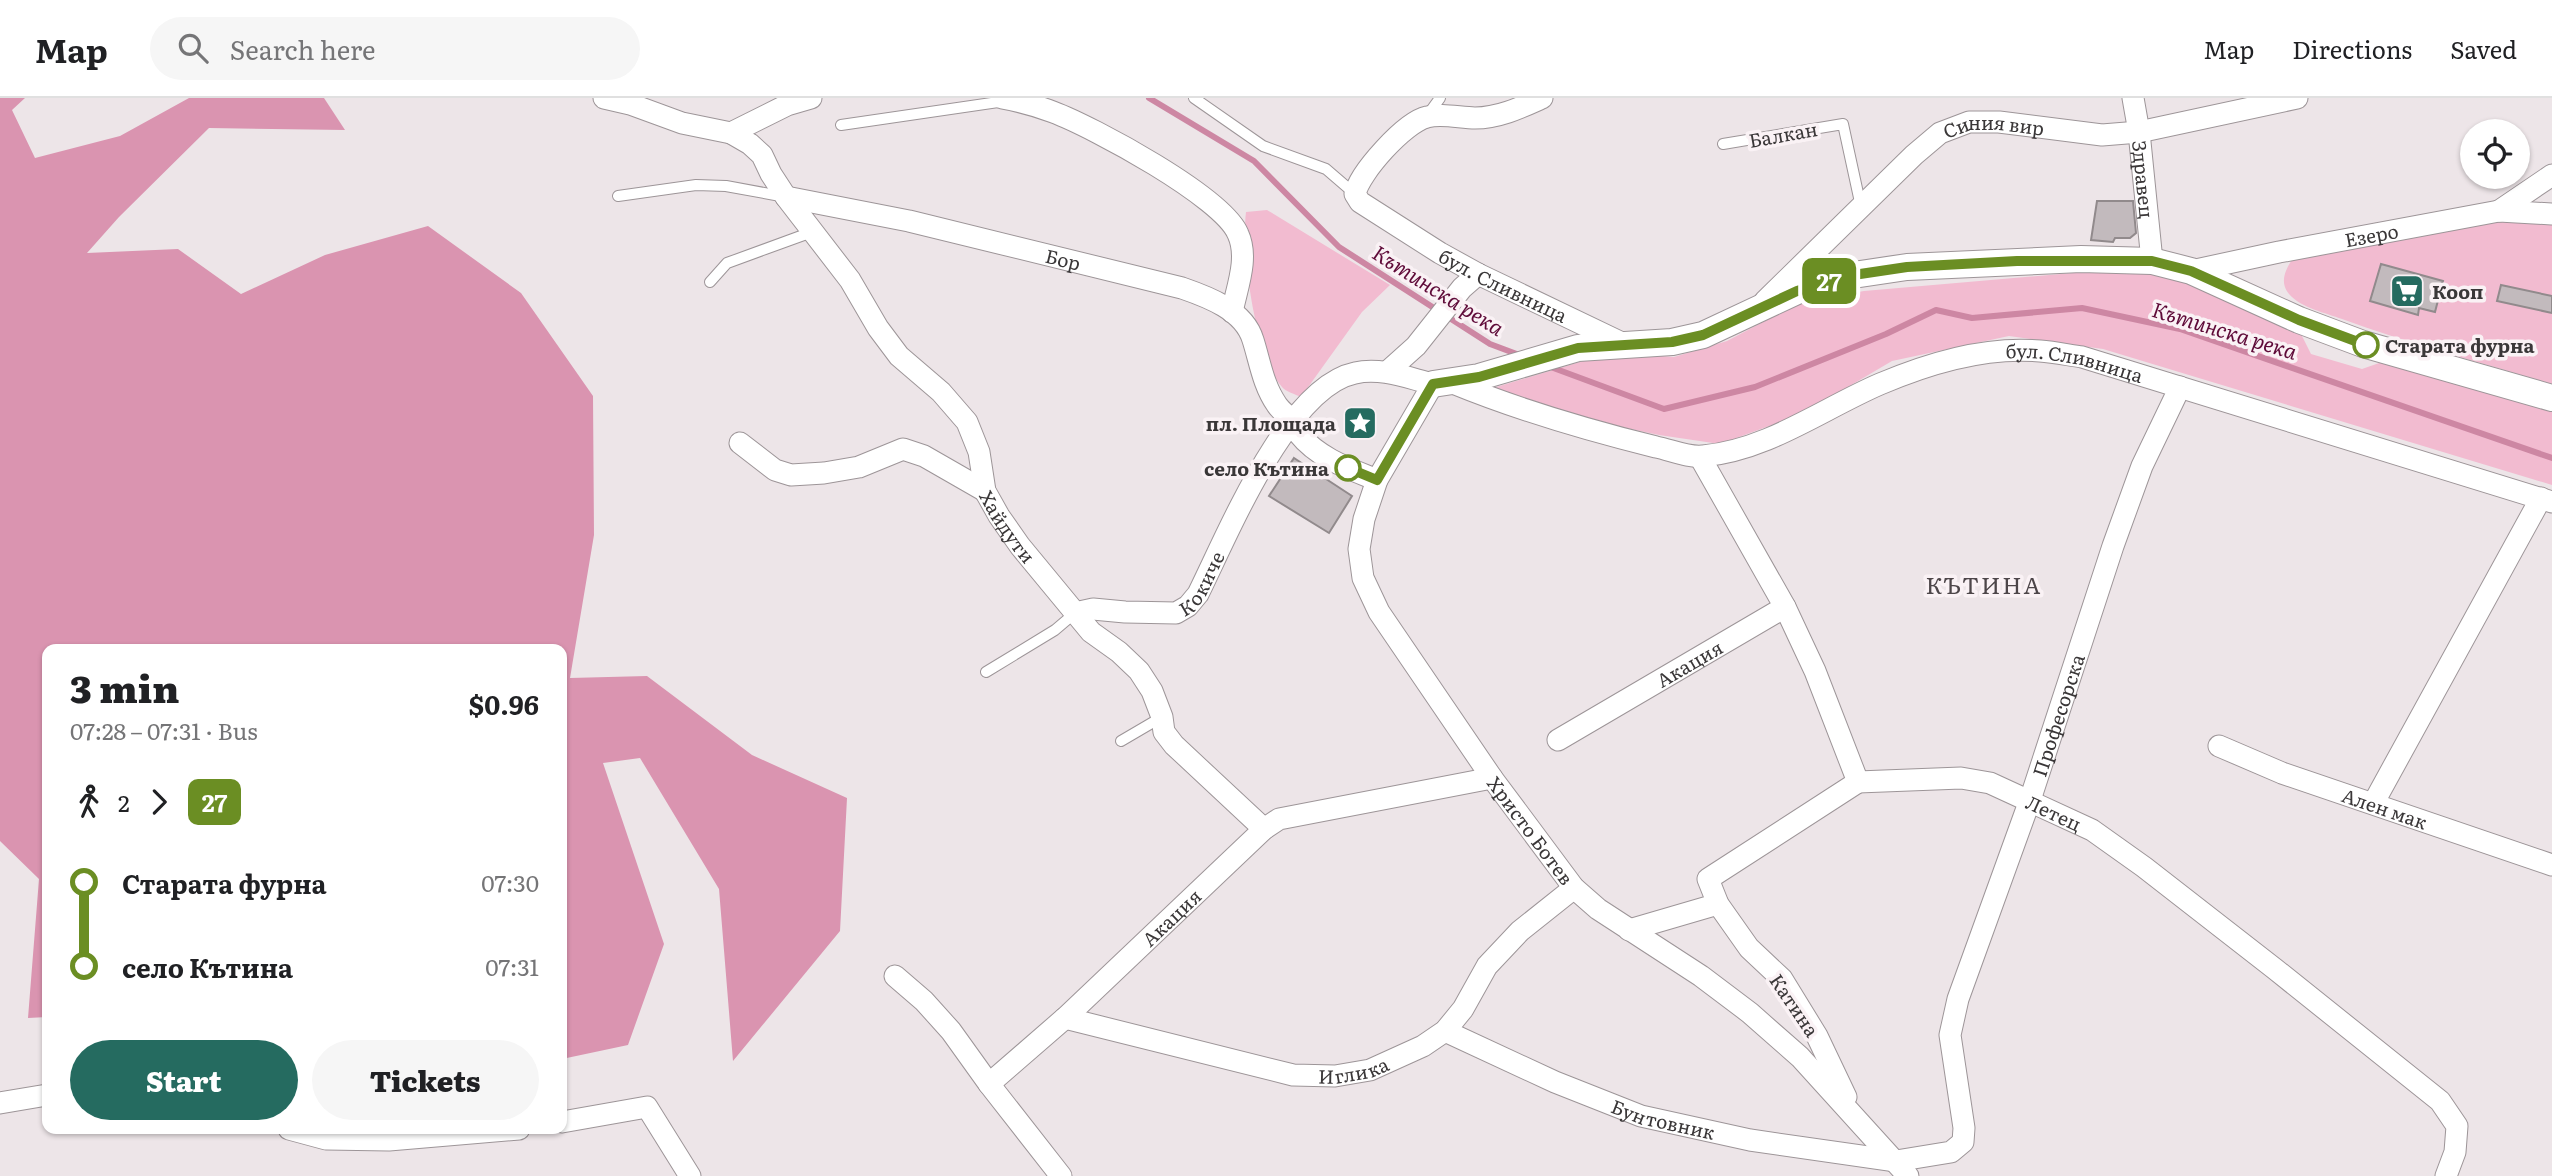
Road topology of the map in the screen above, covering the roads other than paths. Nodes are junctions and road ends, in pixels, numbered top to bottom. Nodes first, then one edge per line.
1 (604, 98) edge
2 (811, 98) edge
3 (1194, 98) edge
4 (1440, 98) edge
5 (1542, 98) edge
6 (2133, 98) edge
7 (2297, 98) edge
8 (1008, 99) edge
9 (1427, 116) junction
10 (841, 125) dead end
11 (2139, 132) junction
12 (731, 133) junction
13 (1723, 144) dead end
14 (2552, 175) edge
15 (1355, 194) junction
16 (618, 196) dead end
17 (786, 197) junction
18 (1861, 207) junction
19 (2499, 211) junction
20 (2552, 214) edge
21 (812, 232) junction
22 (2152, 261) junction
23 (2191, 271) junction
24 (1470, 281) junction
25 (710, 282) dead end
26 (1756, 310) junction
27 (1232, 312) junction
28 (1624, 344) junction
29 (1387, 372) junction
30 (1455, 382) junction
31 (2180, 387) junction
32 (2552, 398) edge
33 (1285, 413) junction
34 (740, 443) dead end
35 (1700, 457) junction
36 (1377, 480) junction
37 (985, 491) junction
38 (2547, 500) edge
39 (1785, 607) junction
40 (1075, 613) junction
41 (986, 672) dead end
42 (1162, 717) junction
43 (1558, 740) dead end
44 (1121, 741) dead end
45 (2219, 746) dead end
46 (1492, 778) junction
47 (1858, 782) junction
48 (2030, 800) junction
49 (2374, 802) junction
50 (1264, 829) junction
51 (2552, 865) edge
52 (1574, 888) junction
53 (1718, 904) junction
54 (1629, 930) junction
55 (895, 976) dead end
56 (1065, 1018) junction
57 (1446, 1031) junction
58 (989, 1084) junction
59 (42, 1096) edge
60 (0, 1103) edge
61 (1855, 1116) junction
62 (567, 1121) edge
63 (308, 1134) edge
64 (460, 1134) edge
65 (1902, 1168) edge
66 (690, 1176) edge
67 (1061, 1176) edge
68 (2446, 1176) edge

1 - 12 street
2 - 12 street
3 - 15 lane
4 - 9 lane
5 - 9 street
6 - 11 street, Здравец
7 - 11 street, Синия вир
8 - 10 lane
8 - 27 street
9 - 15 street
11 - 18 street, Синия вир
11 - 22 street, Здравец
12 - 17 street, Хайдути
13 - 18 lane, Балкан
14 - 19 street
15 - 24 street, бул. Сливница
16 - 17 lane
17 - 21 street, Хайдути
17 - 27 street, Бор
18 - 26 street, Синия вир
19 - 20 street, Езеро
19 - 23 street, Езеро
21 - 25 lane
21 - 37 street, Хайдути
22 - 23 street, бул. Сливница
22 - 26 street, бул. Сливница
23 - 32 street, бул. Сливница
24 - 28 street, бул. Сливница
24 - 29 street
26 - 28 street, бул. Сливница
27 - 33 street, Бор
28 - 30 street
29 - 30 street, бул. Сливница
29 - 33 street, Кокиче
30 - 35 street, бул. Сливница
30 - 36 street, Христо Ботев
31 - 35 street, бул. Сливница
31 - 38 street, бул. Сливница
31 - 48 street, Професорска
33 - 36 street, Бор
33 - 40 street, Кокиче
34 - 37 street
35 - 39 street
36 - 46 street, Христо Ботев
37 - 40 street, Хайдути
38 - 49 street, бул. Сливница
39 - 43 street, Акация
39 - 47 street
40 - 41 lane
40 - 42 street, Хайдути
42 - 44 lane
42 - 50 street, Хайдути
45 - 49 street, Ален мак
46 - 50 street, Акация
46 - 52 street, Христо Ботев
47 - 48 street, Летец
47 - 53 street, Катина
48 - 65 street, Професорска
48 - 68 street, Летец
49 - 51 street, Ален мак
50 - 56 street, Акация
52 - 54 street, Христо Ботев
52 - 57 street, Иглика
53 - 54 street
53 - 61 street, Катина
54 - 61 street, Христо Ботев
55 - 58 street
56 - 57 street, Иглика
56 - 58 street, Акация
57 - 65 street, Бунтовник
58 - 67 street
59 - 60 street
61 - 65 street, Христо Ботев
62 - 66 street
63 - 64 street

